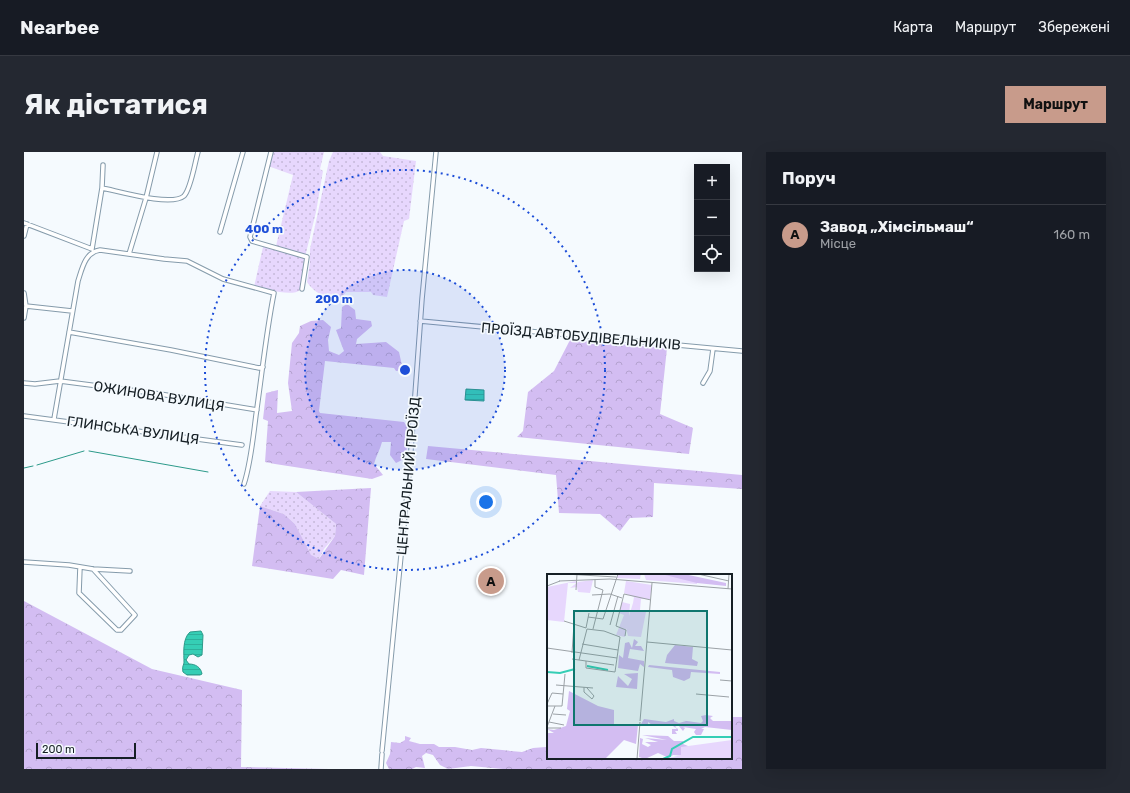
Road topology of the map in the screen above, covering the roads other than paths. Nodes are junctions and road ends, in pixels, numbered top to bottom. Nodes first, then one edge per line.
1 (157, 152) edge
2 (198, 152) edge
3 (243, 152) edge
4 (270, 152) edge
5 (436, 152) edge
6 (103, 165) dead end
7 (102, 188) junction
8 (146, 198) junction
9 (25, 224) edge
10 (220, 232) dead end
11 (24, 236) edge
12 (92, 250) junction
13 (129, 254) junction
14 (302, 290) dead end
15 (24, 293) edge
16 (26, 306) junction
17 (72, 311) junction
18 (24, 318) edge
19 (420, 321) junction
20 (69, 332) junction
21 (713, 349) junction
22 (742, 351) edge
23 (264, 367) junction
24 (60, 381) junction
25 (24, 383) edge
26 (703, 383) dead end
27 (257, 410) junction
28 (24, 416) edge
29 (54, 419) junction
30 (242, 445) dead end
31 (244, 484) dead end
32 (24, 562) edge
33 (80, 566) junction
34 (93, 569) junction
35 (130, 571) dead end
36 (381, 769) edge

1 - 8 street
2 - 8 street
3 - 10 street
4 - 14 street
5 - 19 street, ЦЕНТРАЛЬНИЙ ПРОЇЗД
6 - 7 street
7 - 8 street
7 - 12 street
8 - 13 street
9 - 11 street
9 - 12 street
12 - 13 street
12 - 17 street
13 - 23 street
15 - 16 street
16 - 17 street
16 - 18 street
17 - 20 street
19 - 21 street, ПРОЇЗД АВТОБУДІВЕЛЬНИКІВ
19 - 36 street, ЦЕНТРАЛЬНИЙ ПРОЇЗД
20 - 23 street
20 - 24 street
21 - 22 street, ПРОЇЗД АВТОБУДІВЕЛЬНИКІВ
21 - 26 street
23 - 27 street
24 - 25 street, ОЖИНОВА ВУЛИЦЯ
24 - 27 street, ОЖИНОВА ВУЛИЦЯ
24 - 29 street
27 - 31 street
28 - 29 street, ГЛИНСЬКА ВУЛИЦЯ
29 - 30 street, ГЛИНСЬКА ВУЛИЦЯ
32 - 33 street
33 - 34 street
33 - 34 street
34 - 35 street

